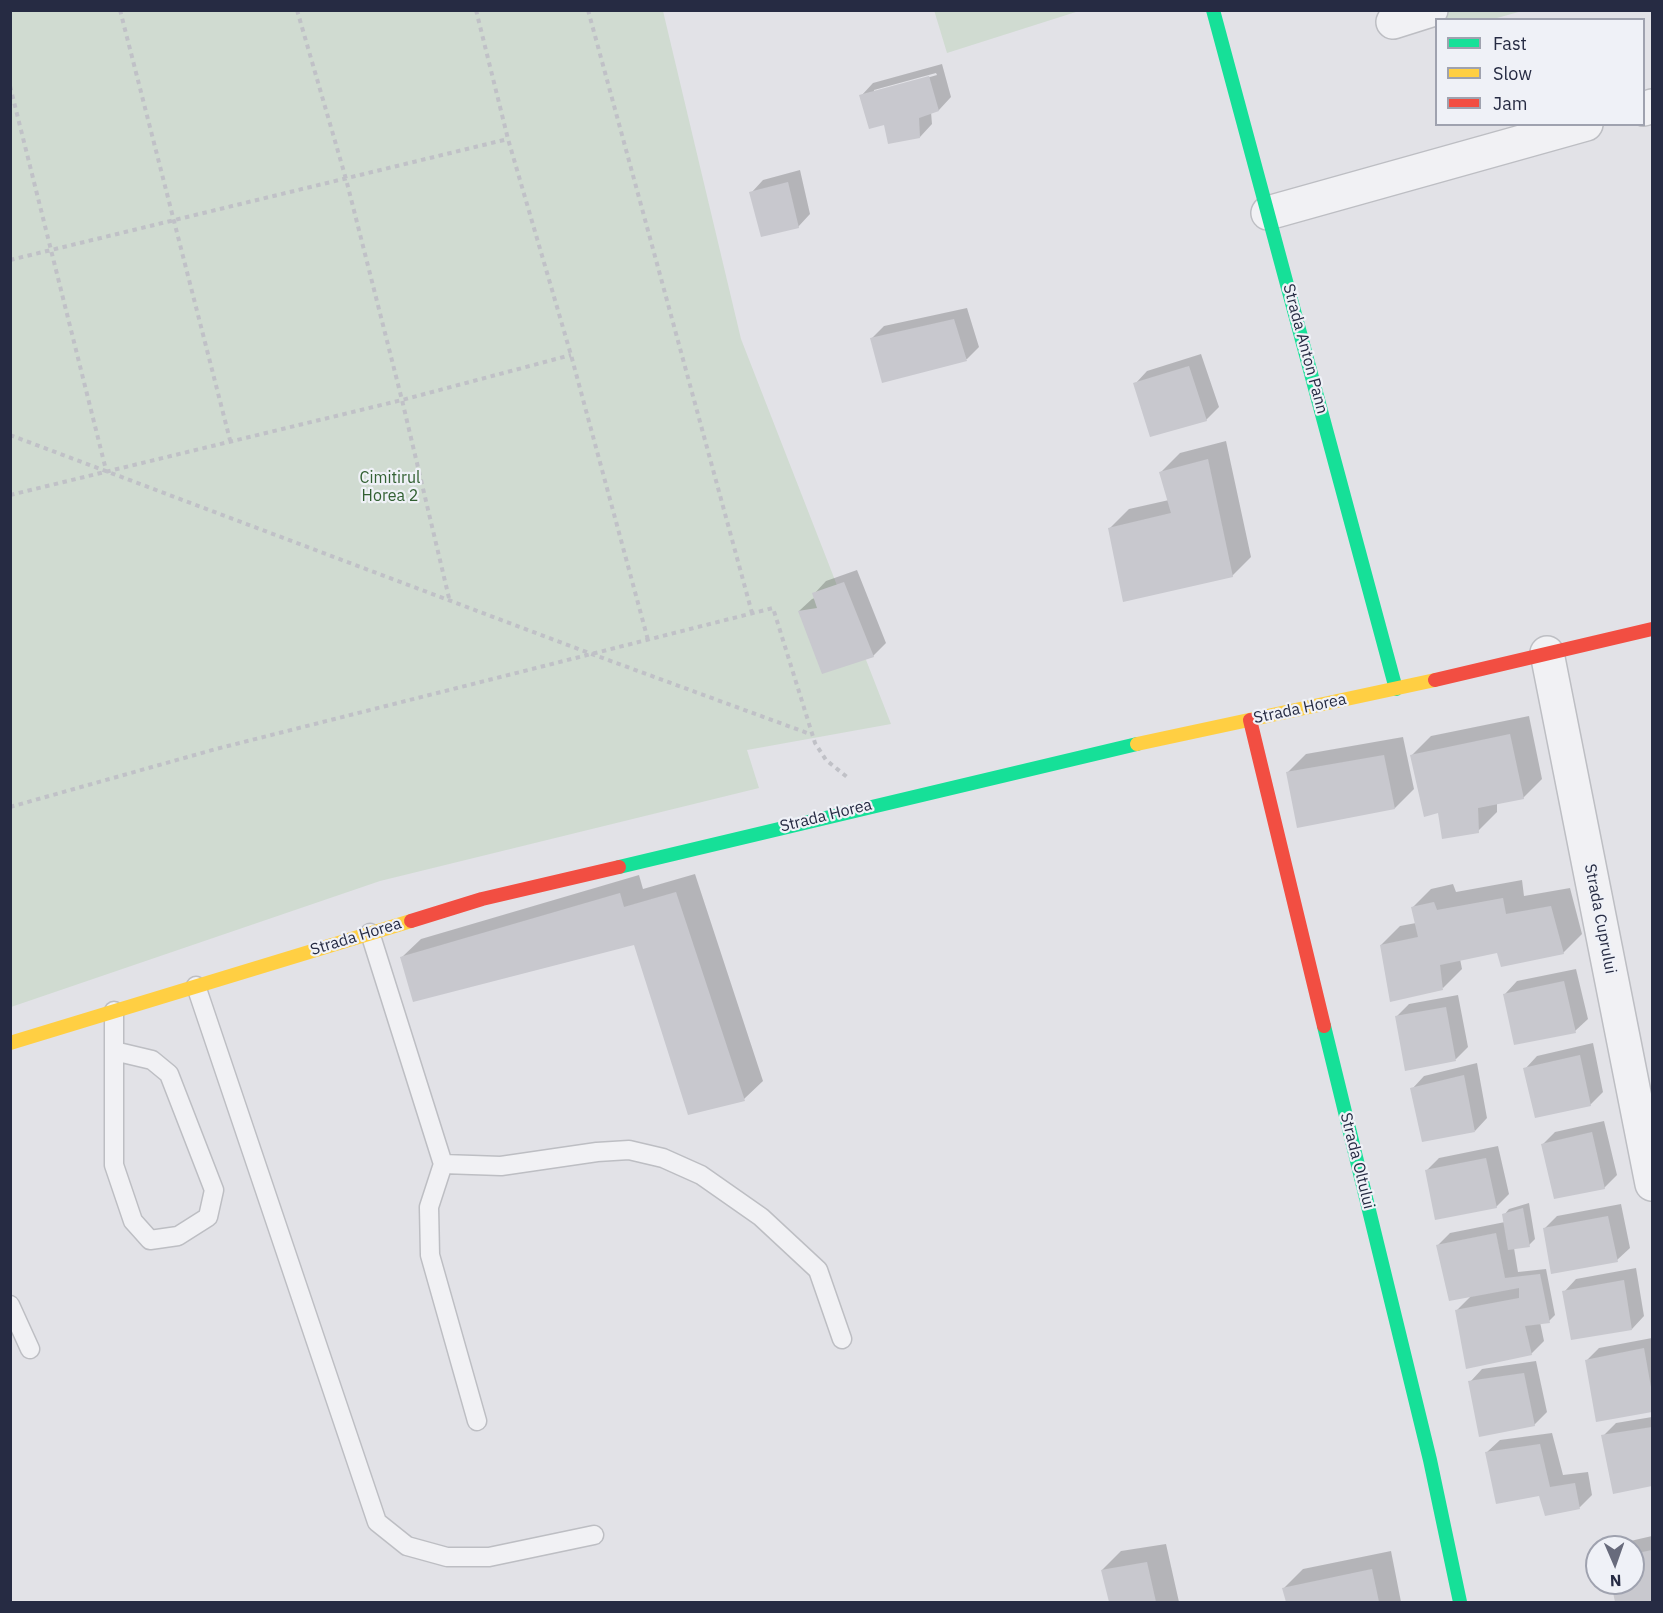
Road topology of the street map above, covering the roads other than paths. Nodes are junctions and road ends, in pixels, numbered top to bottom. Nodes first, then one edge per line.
1 (1213, 10) edge
2 (1431, 10) edge
3 (1394, 22) dead end
4 (1579, 126) edge
5 (1268, 213) junction
6 (1653, 629) edge
7 (1547, 653) junction
8 (1396, 689) junction
9 (1250, 720) junction
10 (370, 933) junction
11 (196, 986) junction
12 (114, 1011) junction
13 (10, 1043) edge
14 (114, 1051) junction
15 (1648, 1135) edge
16 (443, 1164) junction
17 (1653, 1184) edge
18 (10, 1305) edge
19 (842, 1339) dead end
20 (30, 1349) dead end
21 (477, 1420) dead end
22 (594, 1535) dead end
23 (1460, 1602) edge

1 - 5 street, Strada Anton Pann
2 - 3 street
4 - 5 street
5 - 8 street, Strada Anton Pann
6 - 7 street, Strada Horea
7 - 8 street, Strada Horea
7 - 15 street, Strada Cuprului
8 - 9 street, Strada Horea
9 - 10 street, Strada Horea
9 - 23 street, Strada Oltului
10 - 11 street, Strada Horea
10 - 16 lane
11 - 12 street, Strada Horea
11 - 22 lane
12 - 13 street, Strada Horea
12 - 14 lane
14 - 14 lane
15 - 17 street, Strada Cuprului
16 - 19 lane
16 - 21 lane
18 - 20 lane

